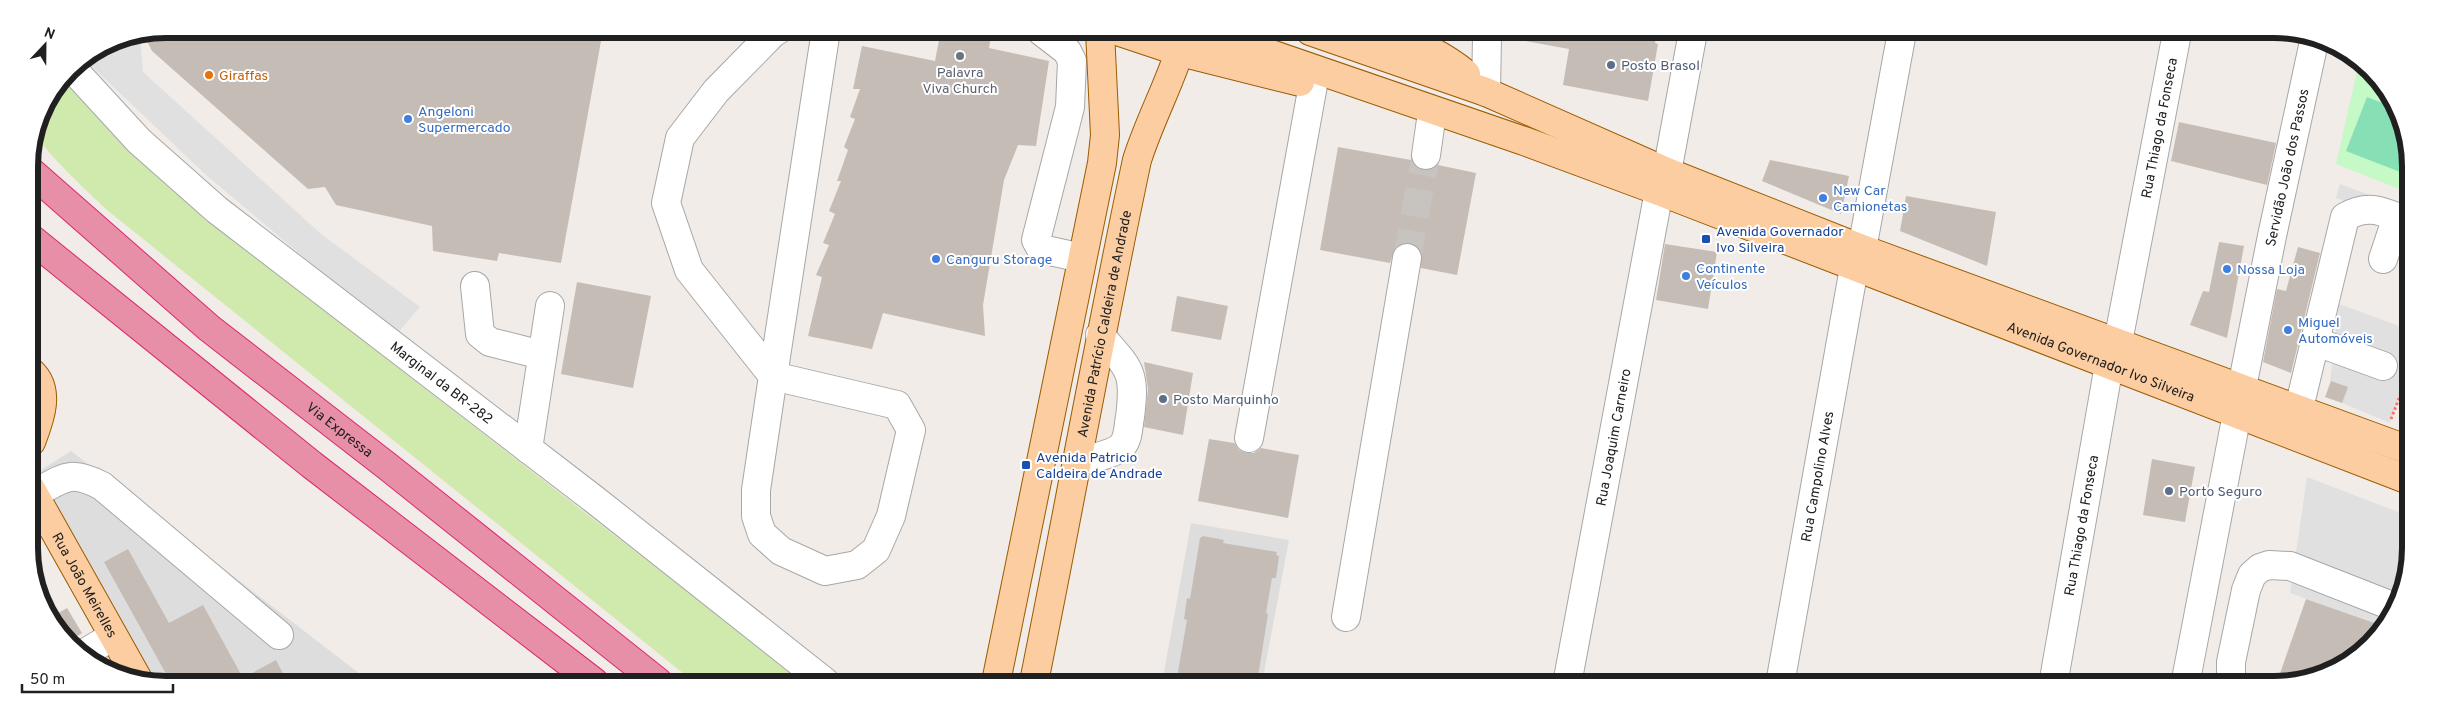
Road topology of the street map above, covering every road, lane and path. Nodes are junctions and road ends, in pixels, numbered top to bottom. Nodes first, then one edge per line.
1 (768, 38) edge
2 (825, 38) edge
3 (1050, 38) edge
4 (1100, 38) edge
5 (1163, 38) edge
6 (1223, 38) edge
7 (1330, 38) edge
8 (1419, 38) edge
9 (1487, 38) edge
10 (1692, 38) edge
11 (1901, 38) edge
12 (2176, 38) edge
13 (1183, 41) edge
14 (2313, 44) edge
15 (77, 73) edge
16 (1312, 85) junction
17 (1486, 92) junction
18 (1427, 113) junction
19 (1426, 155) tunnel mouth
20 (38, 177) edge
21 (1663, 182) junction
22 (2402, 219) edge
23 (38, 243) edge
24 (1082, 258) junction
25 (1407, 258) tunnel mouth
26 (1858, 258) junction
27 (2383, 259) dead end
28 (38, 261) edge
29 (475, 286) dead end
30 (550, 306) dead end
31 (138, 323) junction
32 (1100, 335) junction
33 (2314, 341) junction
34 (2114, 354) junction
35 (542, 355) junction
36 (2395, 372) edge
37 (773, 376) junction
38 (38, 386) edge
39 (2242, 387) junction
40 (2299, 408) junction
41 (2237, 414) junction
42 (2399, 422) dead end
43 (38, 423) edge
44 (1249, 438) dead end
45 (2402, 447) edge
46 (528, 449) junction
47 (1078, 462) junction
48 (2402, 477) edge
49 (38, 489) edge
50 (38, 503) edge
51 (2388, 605) edge
52 (1346, 617) dead end
53 (278, 635) dead end
54 (114, 636) junction
55 (89, 651) edge
56 (134, 672) edge
57 (586, 676) edge
58 (650, 676) edge
59 (817, 676) edge
60 (997, 676) edge
61 (1035, 676) edge
62 (1569, 676) edge
63 (1781, 676) edge
64 (2054, 676) edge
65 (2187, 676) edge
66 (2230, 676) edge

1 - 37 street
2 - 37 street
3 - 24 street
4 - 24 main road
5 - 13 main road
6 - 18 main road, Avenida Governador Ivo Silveira
7 - 17 main road, Avenida Governador Ivo Silveira
8 - 17 main road
9 - 17 street
10 - 21 street, Rua Joaquim Carneiro
11 - 26 street, Rua Campolino Alves
12 - 34 street, Rua Thiago da Fonseca
13 - 16 main road
13 - 32 main road, Avenida Patrício Caldeira de Andrade
14 - 39 street, Servidão João dos Passos
15 - 46 street, Marginal da BR-282
16 - 18 main road
16 - 44 street
17 - 21 main road, Avenida Governador Ivo Silveira
18 - 19 street
18 - 21 main road, Avenida Governador Ivo Silveira
20 - 58 highway, Via Expressa
21 - 26 main road, Avenida Governador Ivo Silveira
21 - 62 street, Rua Joaquim Carneiro
22 - 27 street
22 - 33 street
23 - 31 highway
24 - 60 main road
25 - 52 street
26 - 34 main road, Avenida Governador Ivo Silveira
26 - 63 street, Rua Campolino Alves
28 - 31 highway
29 - 35 street
30 - 35 street
31 - 57 highway
32 - 47 main road, Avenida Patrício Caldeira de Andrade
32 - 47 street
33 - 36 street
33 - 40 street
34 - 39 main road, Avenida Governador Ivo Silveira
34 - 41 main road, Avenida Governador Ivo Silveira
34 - 64 street, Rua Thiago da Fonseca
35 - 46 street
36 - 42 path
37 - 37 street
38 - 43 main road
39 - 40 main road, Avenida Governador Ivo Silveira
40 - 45 main road, Avenida Governador Ivo Silveira
41 - 48 main road, Avenida Governador Ivo Silveira
41 - 65 street
46 - 59 street, Marginal da BR-282
47 - 61 main road, Avenida Patrício Caldeira de Andrade
49 - 53 street
50 - 54 main road, Rua João Meirelles
51 - 66 street
54 - 55 street
54 - 56 main road, Rua João Meirelles

